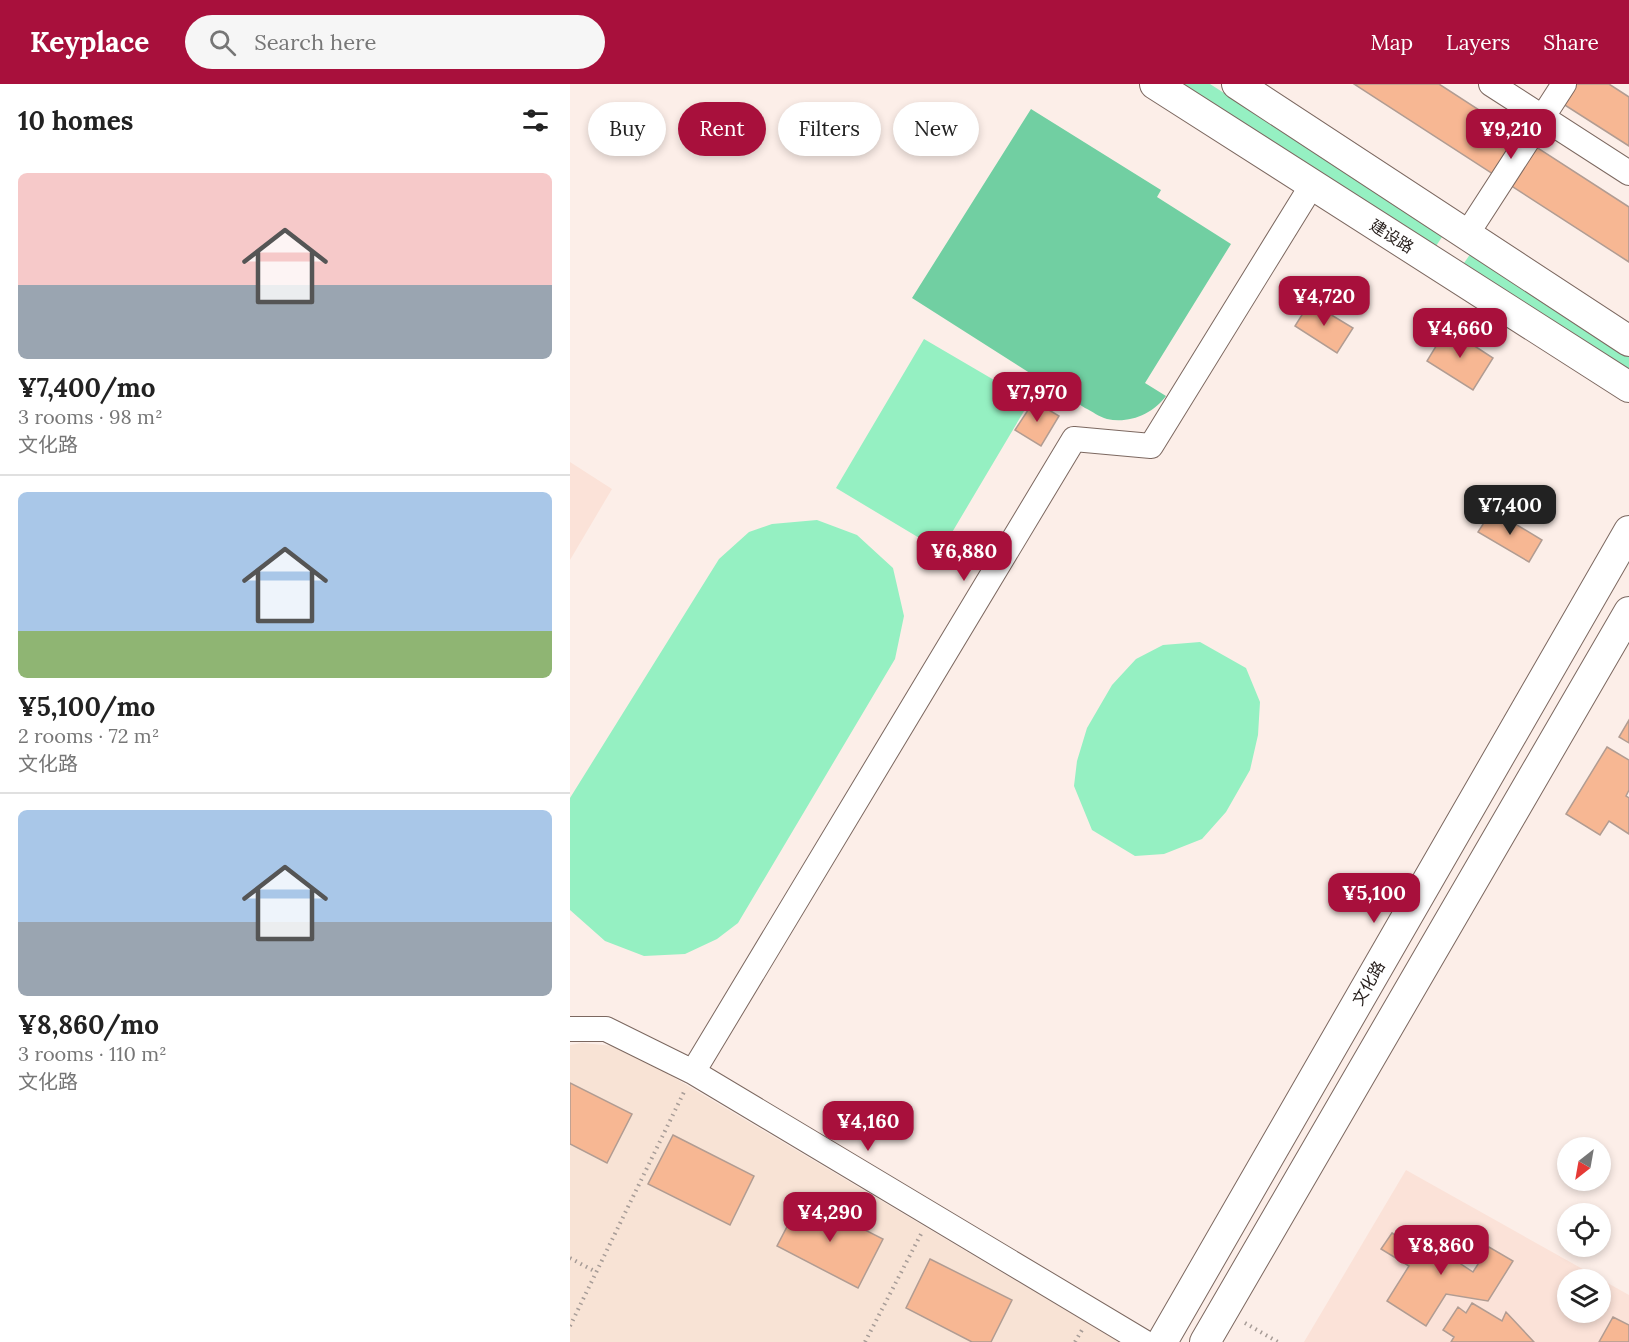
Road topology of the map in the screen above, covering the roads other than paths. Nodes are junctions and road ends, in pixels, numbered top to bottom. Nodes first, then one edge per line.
1 (1155, 84) edge
2 (1237, 84) edge
3 (1491, 84) edge
4 (1564, 84) edge
5 (1543, 117) junction
6 (1629, 173) edge
7 (1312, 185) junction
8 (1467, 234) junction
9 (1445, 269) junction
10 (1629, 341) edge
11 (1629, 387) edge
12 (1629, 531) edge
13 (1629, 612) edge
14 (570, 1029) edge
15 (693, 1072) junction
16 (1144, 1342) edge
17 (1162, 1342) edge
18 (1205, 1342) edge

1 - 7 street, 建设路
2 - 8 street
3 - 5 street
4 - 5 street
5 - 6 street
5 - 8 street
7 - 9 street, 建设路
7 - 15 street
8 - 9 street
8 - 10 street
9 - 11 street, 建设路
12 - 17 street, 文化路
13 - 18 street
14 - 15 street
15 - 16 street

